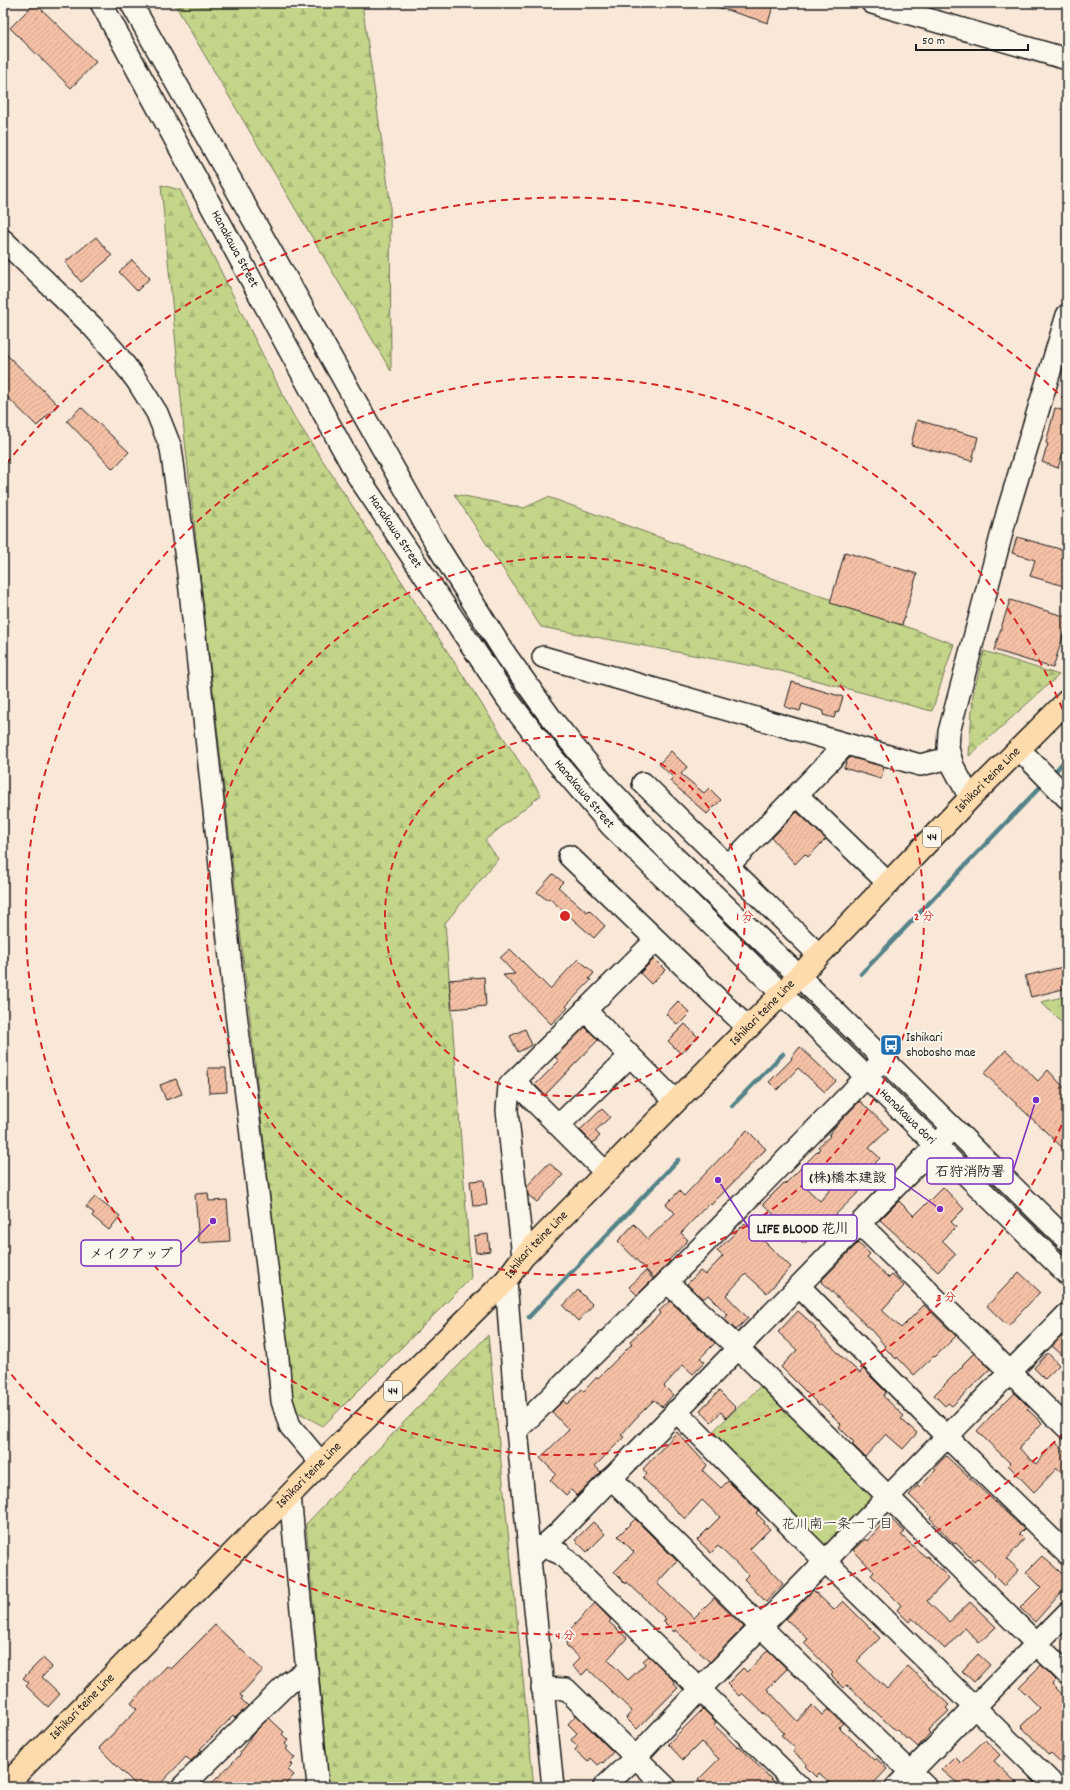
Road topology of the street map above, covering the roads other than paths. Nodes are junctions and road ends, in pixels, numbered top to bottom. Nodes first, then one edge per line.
1 (101, 3) edge
2 (131, 3) edge
3 (872, 3) edge
4 (1067, 59) edge
5 (3, 240) edge
6 (1067, 315) edge
7 (543, 658) dead end
8 (1067, 701) edge
9 (846, 744) junction
10 (1020, 750) junction
11 (950, 758) junction
12 (643, 783) dead end
13 (1061, 792) edge
14 (797, 795) junction
15 (970, 798) junction
16 (569, 856) dead end
17 (728, 866) junction
18 (888, 883) junction
19 (656, 940) junction
20 (819, 955) junction
21 (799, 976) junction
22 (781, 993) junction
23 (585, 1010) junction
24 (747, 1027) junction
25 (630, 1056) junction
26 (884, 1058) junction
27 (865, 1076) junction
28 (514, 1081) junction
29 (675, 1101) junction
30 (559, 1125) junction
31 (953, 1128) junction
32 (936, 1146) junction
33 (605, 1172) junction
34 (860, 1224) junction
35 (1067, 1240) edge
36 (523, 1256) junction
37 (1067, 1274) edge
38 (506, 1280) junction
39 (667, 1282) junction
40 (799, 1286) junction
41 (1067, 1314) edge
42 (738, 1348) junction
43 (1010, 1373) junction
44 (676, 1412) junction
45 (1067, 1428) edge
46 (517, 1430) junction
47 (948, 1437) junction
48 (321, 1463) junction
49 (611, 1478) junction
50 (290, 1495) junction
51 (888, 1497) junction
52 (537, 1552) junction
53 (1067, 1554) edge
54 (825, 1561) junction
55 (1067, 1613) edge
56 (761, 1627) junction
57 (1036, 1644) junction
58 (307, 1671) junction
59 (1067, 1674) edge
60 (542, 1688) junction
61 (700, 1690) junction
62 (974, 1707) junction
63 (636, 1757) junction
64 (911, 1772) junction
65 (4, 1787) edge
66 (182, 1787) edge
67 (318, 1787) edge
68 (553, 1787) edge
69 (604, 1787) edge
70 (666, 1787) edge
71 (800, 1787) edge
72 (896, 1787) edge
73 (926, 1787) edge
74 (1056, 1787) edge

1 - 22 street, Hanakawa Street
2 - 21 street, Hanakawa Street
3 - 4 street
5 - 48 street
6 - 11 street
7 - 9 street
8 - 10 main road, Ishikari teine Line / 44
9 - 11 street
9 - 14 street
10 - 13 street
10 - 15 main road, Ishikari teine Line / 44
11 - 15 street
12 - 17 street
14 - 17 street
14 - 18 street
15 - 18 main road, Ishikari teine Line / 44
16 - 19 street
17 - 20 street
18 - 20 main road, Ishikari teine Line / 44
19 - 23 street
19 - 24 street
20 - 21 main road, Ishikari teine Line / 44
21 - 22 main road, Ishikari teine Line / 44
21 - 26 street, Hanakawa dori
22 - 24 main road, Ishikari teine Line / 44
22 - 27 street, Hanakawa dori
23 - 25 street
23 - 28 street
24 - 29 main road, Ishikari teine Line / 44
25 - 29 street
25 - 30 street
26 - 27 street
26 - 31 street, Hanakawa dori
27 - 32 street, Hanakawa dori
27 - 39 street
28 - 30 street
28 - 36 street
29 - 33 main road, Ishikari teine Line / 44
30 - 33 street
31 - 32 street
31 - 35 street, Hanakawa dori
32 - 34 street
32 - 37 street, Hanakawa dori
33 - 36 main road, Ishikari teine Line / 44
34 - 40 street
34 - 43 street
36 - 38 main road, Ishikari teine Line / 44
38 - 46 street
38 - 48 main road, Ishikari teine Line / 44
39 - 42 street
39 - 46 street
40 - 42 street
40 - 47 street
41 - 43 street
42 - 44 street
42 - 51 street
43 - 45 street
43 - 47 street
44 - 49 street
44 - 54 street
46 - 52 street
47 - 51 street
47 - 53 street
48 - 50 main road, Ishikari teine Line / 44
49 - 52 street
49 - 56 street
50 - 58 street
50 - 65 main road, Ishikari teine Line / 44
51 - 54 street
51 - 57 street
52 - 60 street
52 - 61 street
54 - 56 street
54 - 62 street
55 - 57 street
56 - 61 street
56 - 64 street
57 - 59 street
57 - 62 street
58 - 66 street
58 - 67 street
60 - 63 street
60 - 68 street
61 - 63 street
61 - 71 street
62 - 64 street
62 - 74 street
63 - 69 street
63 - 70 street
64 - 72 street
64 - 73 street

